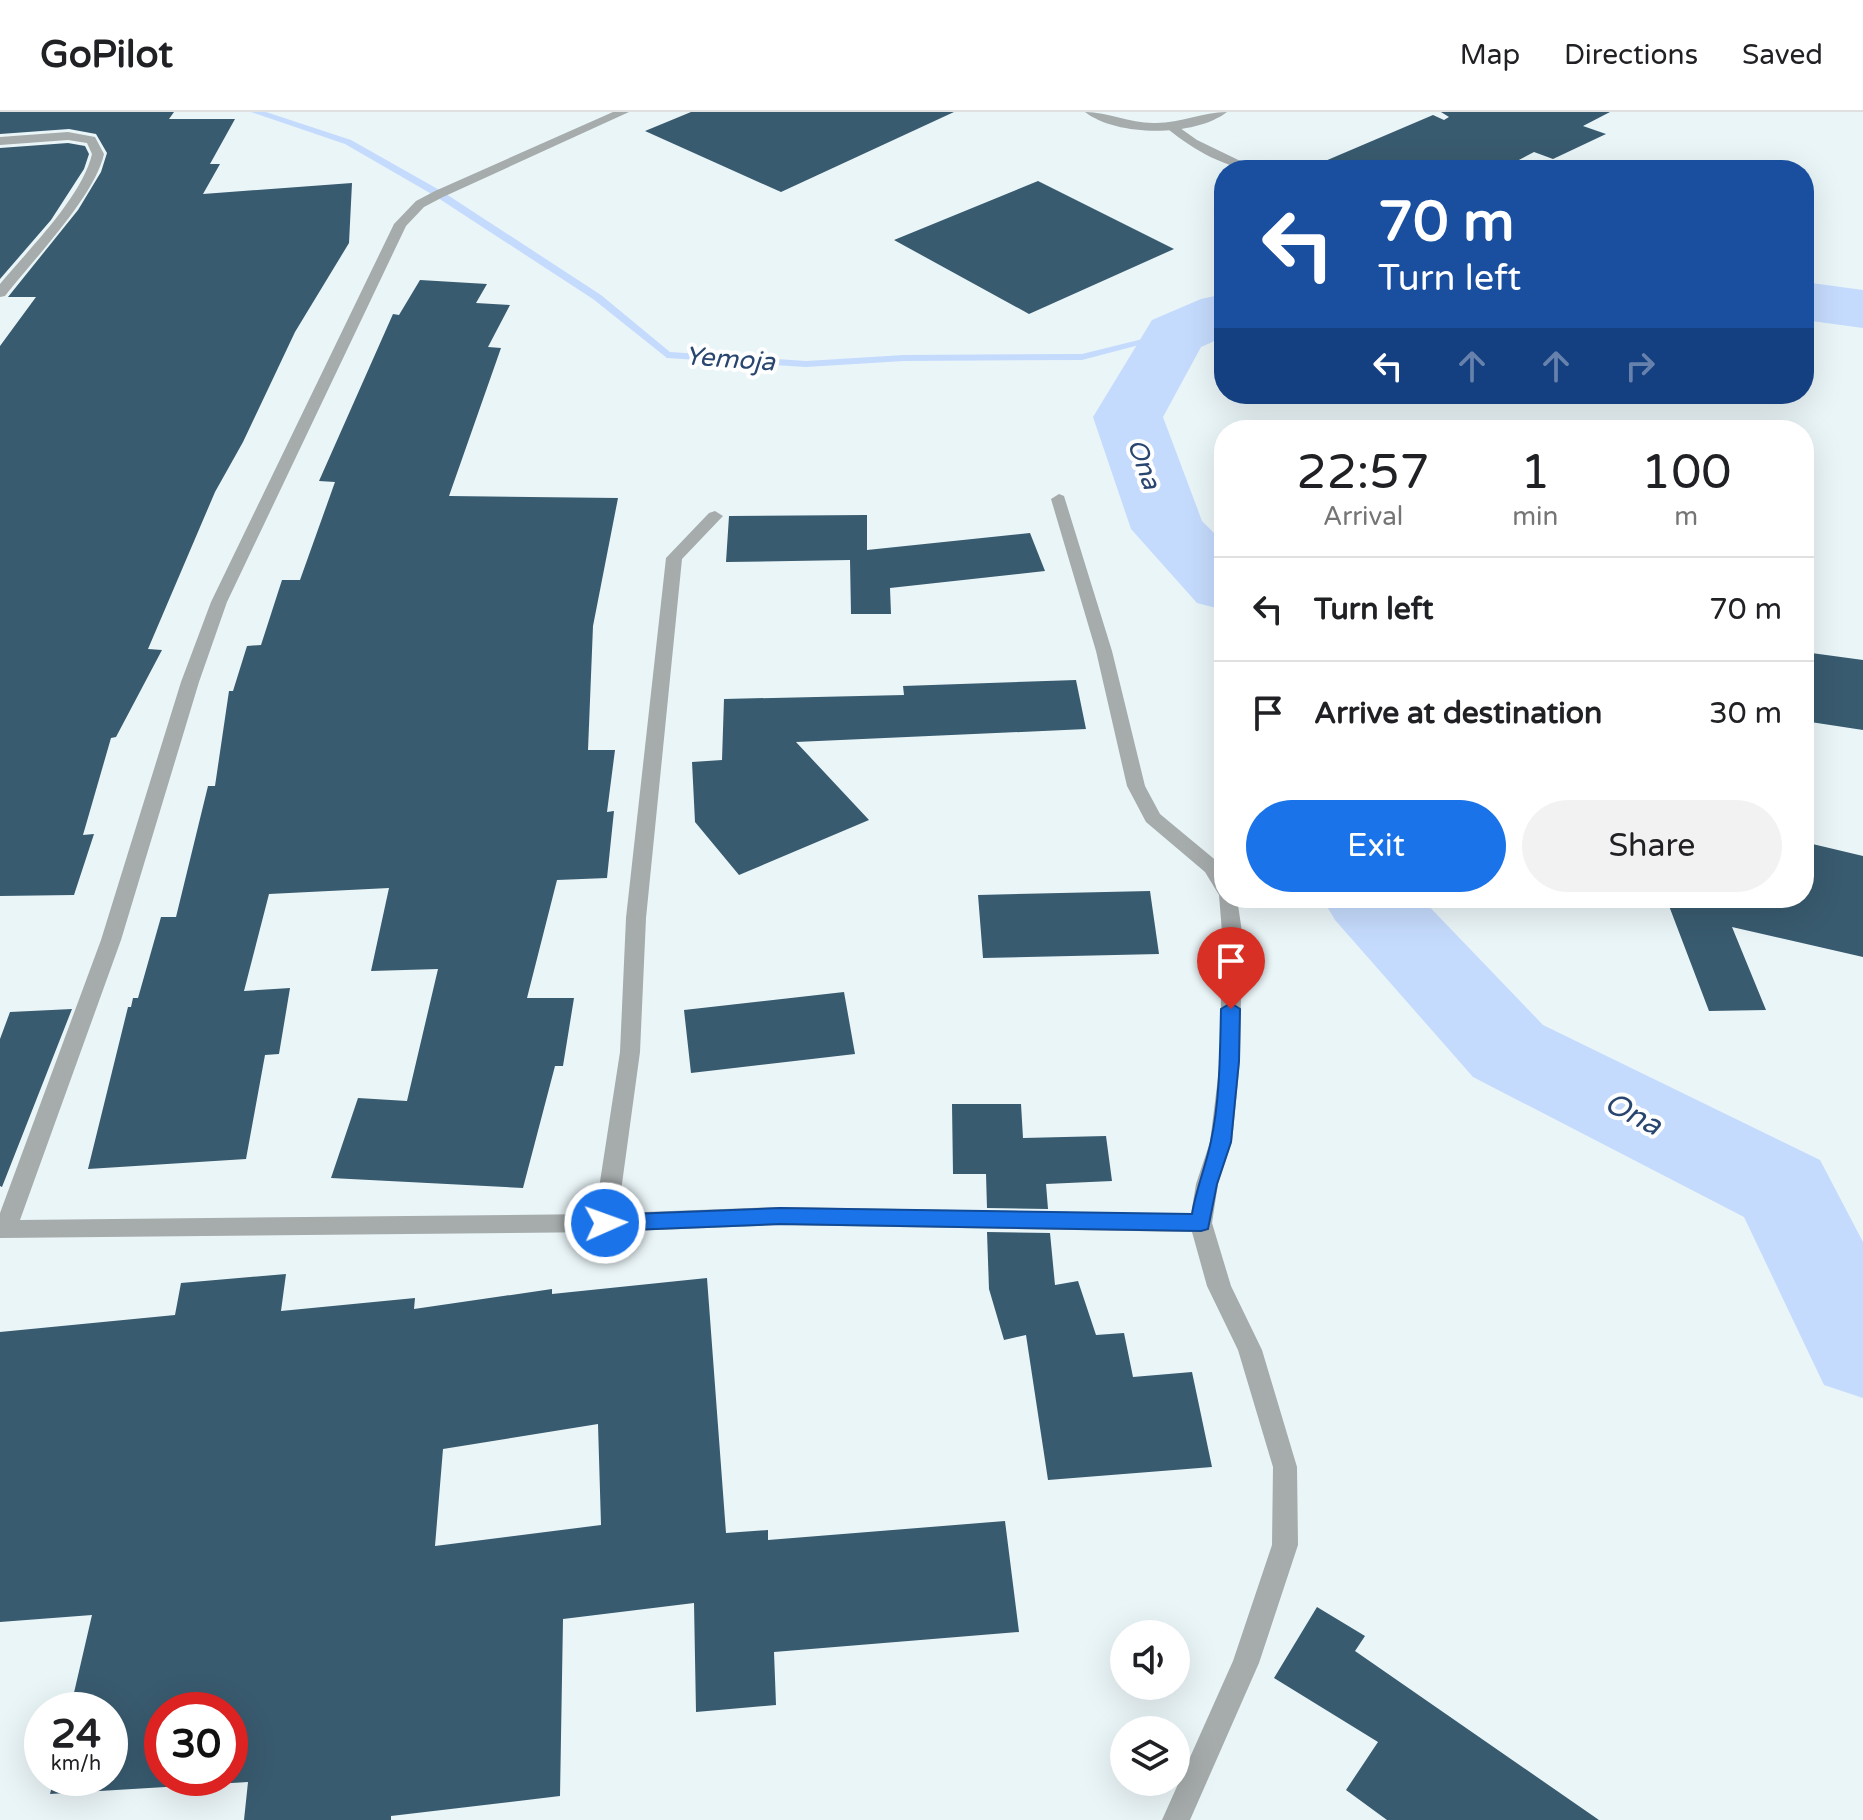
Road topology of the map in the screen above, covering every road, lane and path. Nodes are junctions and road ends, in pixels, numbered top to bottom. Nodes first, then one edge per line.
1 (623, 112) edge
2 (1091, 112) edge
3 (1221, 112) edge
4 (1166, 128) junction
5 (0, 141) edge
6 (1231, 160) edge
7 (0, 293) edge
8 (1059, 499) dead end
9 (715, 516) dead end
10 (1214, 872) edge
11 (1228, 908) edge
12 (605, 1223) junction
13 (1201, 1223) junction
14 (3, 1230) edge
15 (1176, 1820) edge

1 - 14 street
2 - 4 street
3 - 4 street
4 - 6 street
5 - 7 street
8 - 10 street
9 - 12 street
11 - 13 street
12 - 13 street
12 - 14 street
13 - 15 street

